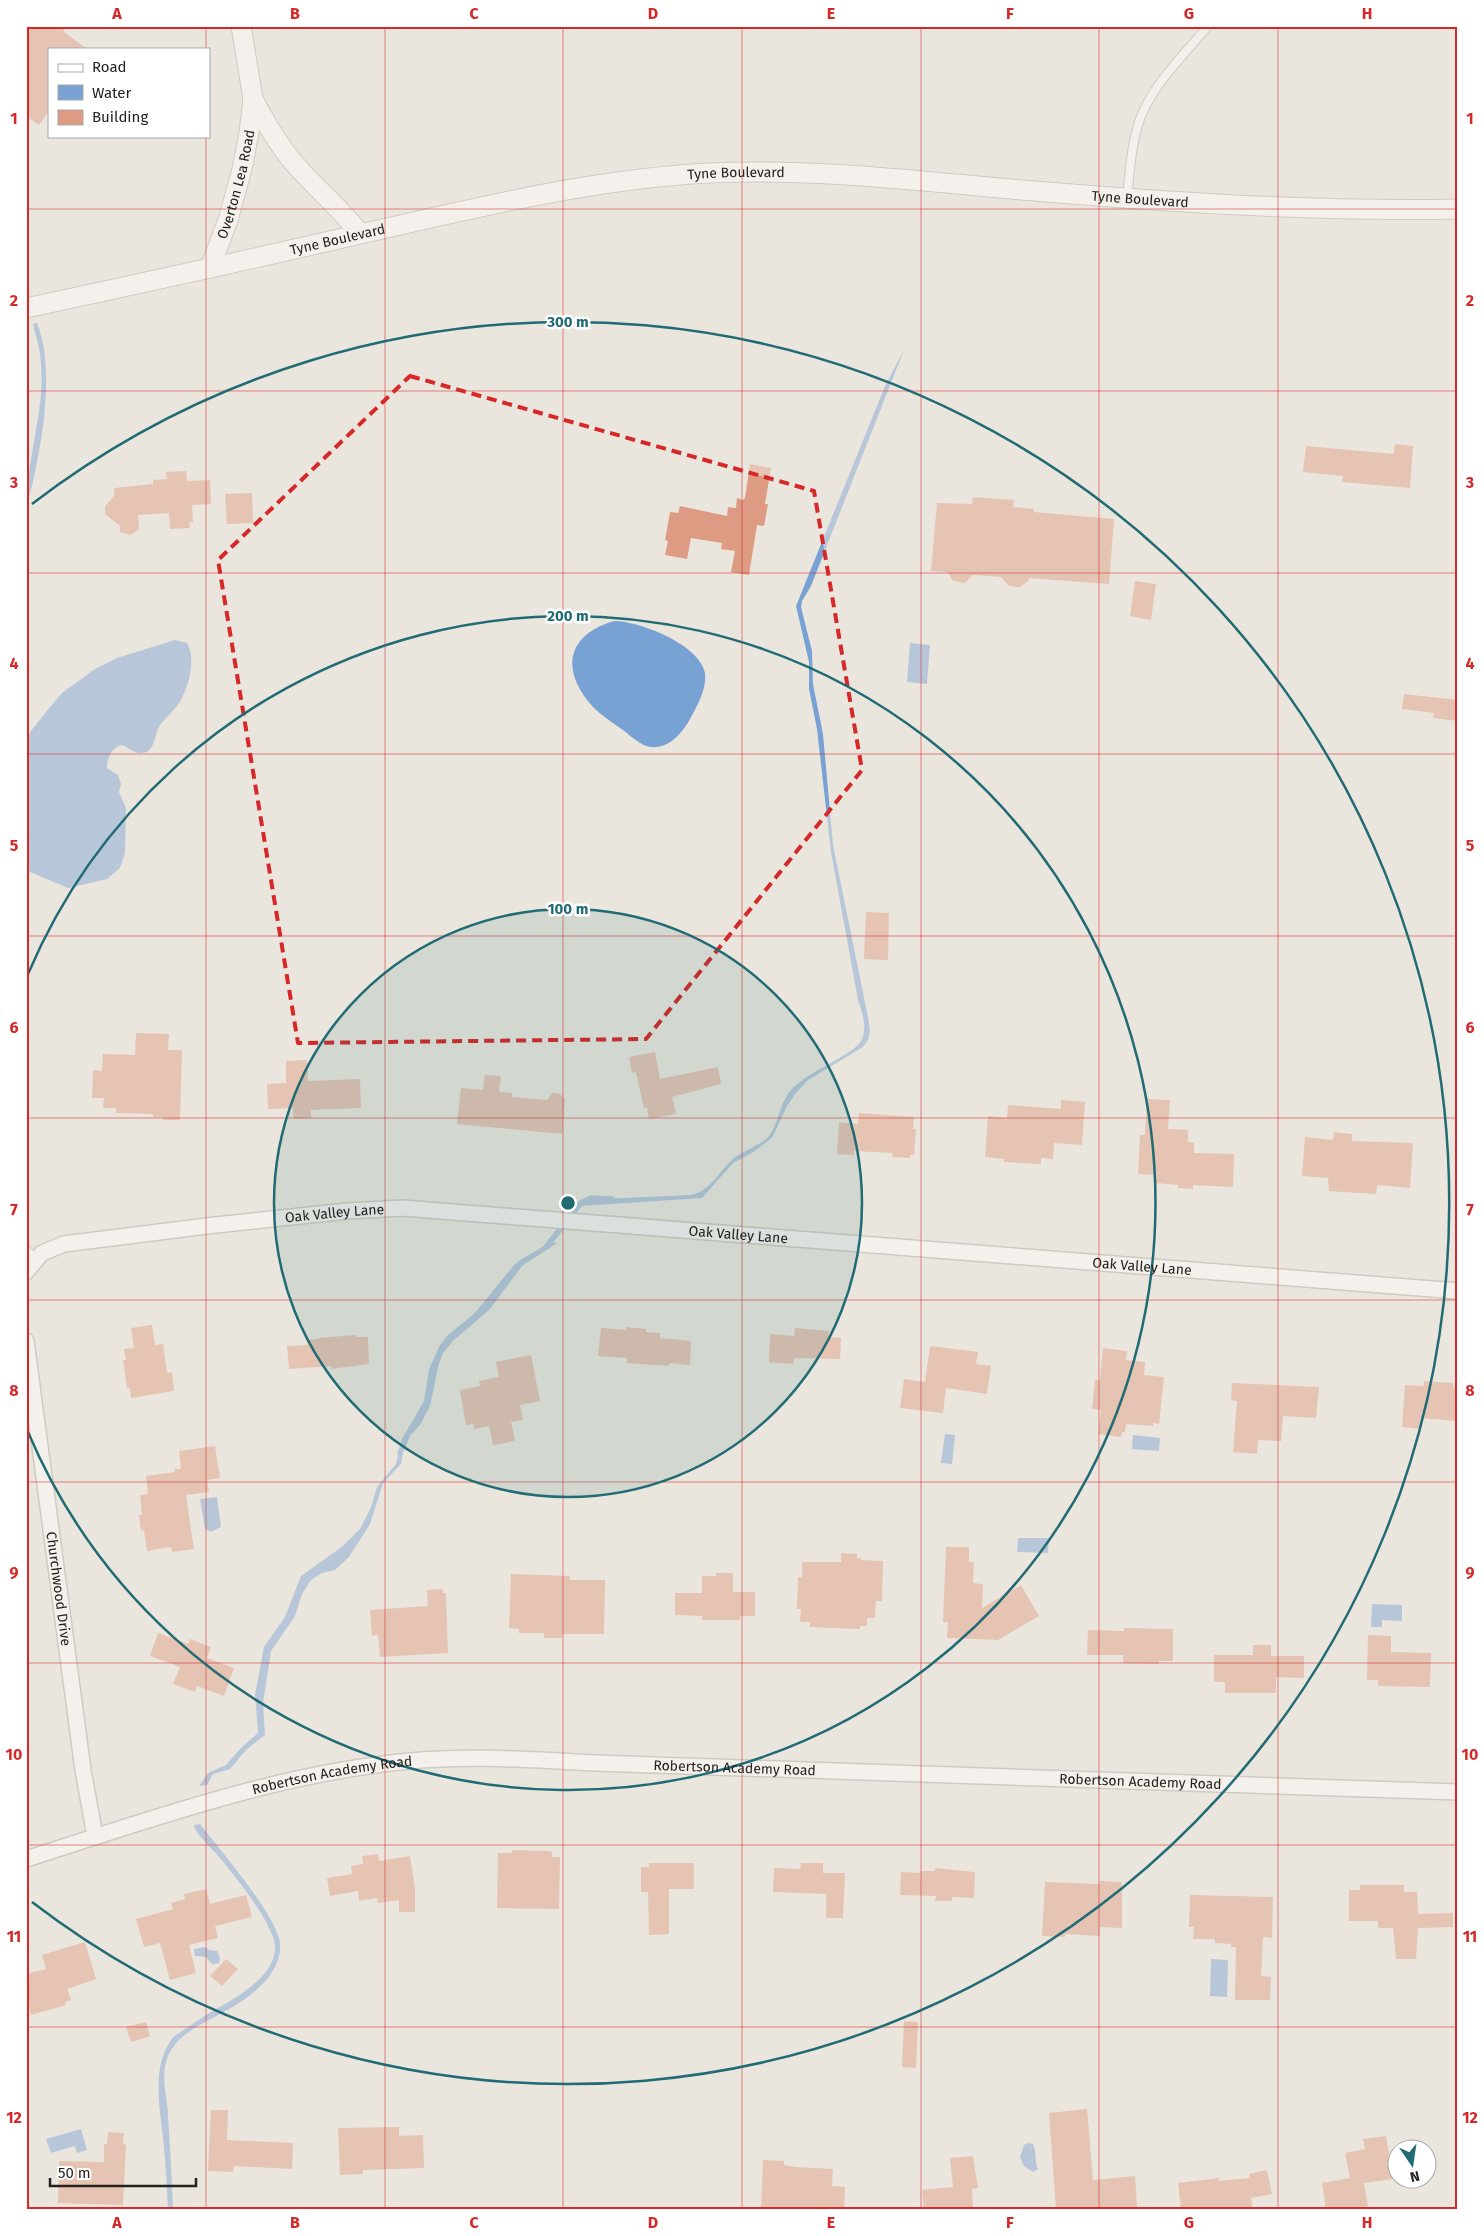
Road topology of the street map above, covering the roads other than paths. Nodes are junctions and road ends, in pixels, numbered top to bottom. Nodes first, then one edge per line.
1 (241, 26) edge
2 (1208, 26) edge
3 (253, 99) junction
4 (1127, 198) junction
5 (1458, 209) edge
6 (360, 234) junction
7 (210, 268) junction
8 (26, 308) edge
9 (31, 1254) edge
10 (26, 1272) edge
11 (1458, 1291) edge
12 (26, 1341) edge
13 (1458, 1792) edge
14 (95, 1836) junction
15 (26, 1859) edge

1 - 3 street, Overton Lea Road
2 - 4 lane
3 - 6 street, Overton Lea Road
3 - 7 street, Overton Lea Road
4 - 5 street, Tyne Boulevard
4 - 6 street, Tyne Boulevard
6 - 7 street, Tyne Boulevard
7 - 8 street, Tyne Boulevard
9 - 10 street
9 - 11 street, Oak Valley Lane
12 - 14 street, Churchwood Drive
13 - 14 street, Robertson Academy Road
14 - 15 street, Robertson Academy Road

